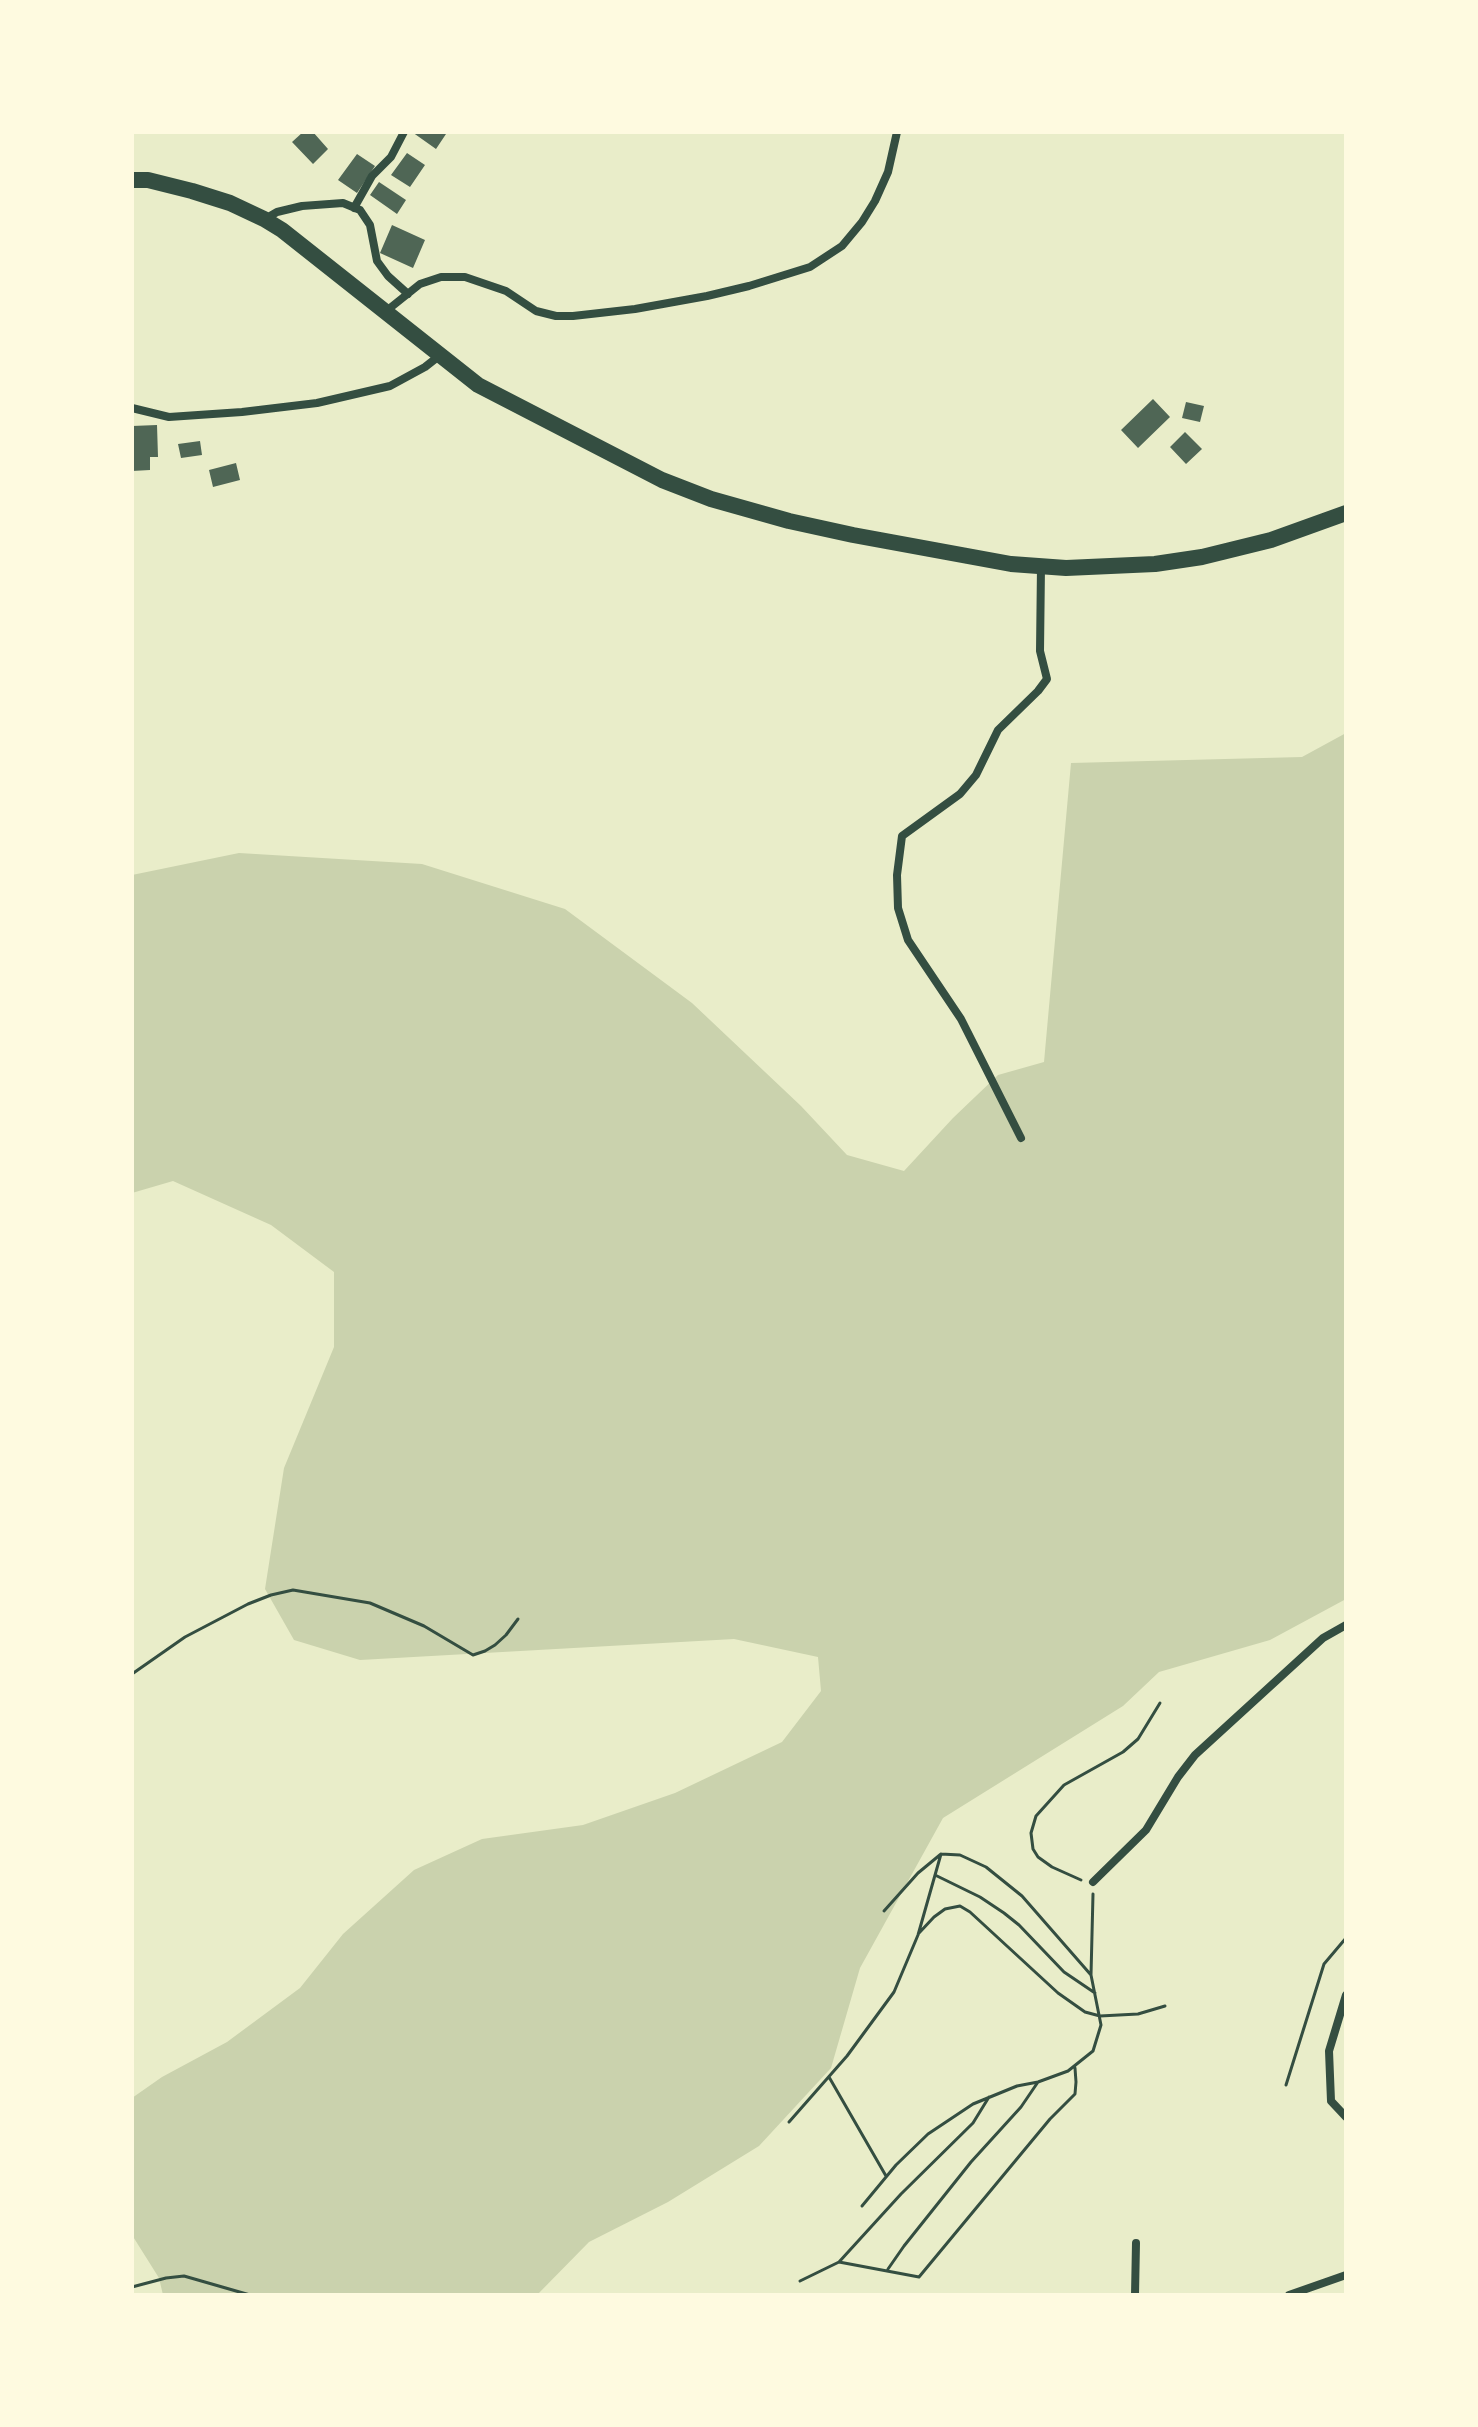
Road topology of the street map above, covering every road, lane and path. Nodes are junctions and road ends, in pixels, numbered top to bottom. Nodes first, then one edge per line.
1 (404, 132) edge
2 (897, 132) edge
3 (132, 180) edge
4 (354, 208) junction
5 (264, 219) junction
6 (408, 294) junction
7 (384, 313) junction
8 (439, 356) junction
9 (132, 408) edge
10 (1346, 513) edge
11 (1041, 566) junction
12 (1021, 1138) dead end
13 (518, 1619) dead end
14 (1346, 1625) edge
15 (132, 1674) edge
16 (1160, 1703) dead end
17 (941, 1854) junction
18 (935, 1875) junction
19 (1093, 1882) junction
20 (884, 1911) dead end
21 (918, 1935) junction
22 (1346, 1938) edge
23 (1091, 1975) junction
24 (1095, 1993) junction
25 (1346, 1995) edge
26 (1165, 2006) dead end
27 (1100, 2016) junction
28 (1075, 2066) junction
29 (829, 2077) junction
30 (1038, 2082) junction
31 (1286, 2085) dead end
32 (989, 2097) junction
33 (1346, 2117) edge
34 (789, 2122) dead end
35 (886, 2176) junction
36 (862, 2206) dead end
37 (1136, 2243) dead end
38 (839, 2262) junction
39 (888, 2269) junction
40 (1346, 2275) edge
41 (800, 2281) dead end
42 (132, 2287) edge
43 (250, 2295) edge
44 (1135, 2295) edge
45 (1289, 2295) edge

1 - 4 street
2 - 6 street
3 - 5 main road
4 - 5 street
4 - 6 street
5 - 7 main road
6 - 7 street
7 - 8 main road
8 - 9 street
8 - 11 main road
10 - 11 main road
11 - 12 street
13 - 15 path
14 - 19 street
16 - 19 path
17 - 18 path
17 - 20 path
17 - 23 path
18 - 21 path
18 - 24 path
19 - 23 path
21 - 27 path
21 - 29 path
22 - 31 path
23 - 24 path
24 - 27 path
25 - 33 street
26 - 27 path
27 - 28 path
28 - 30 path
28 - 39 path
29 - 34 path
29 - 35 path
30 - 32 path
30 - 39 path
32 - 35 path
32 - 38 path
35 - 36 path
37 - 44 street
38 - 39 path
38 - 41 path
40 - 45 street
42 - 43 path

